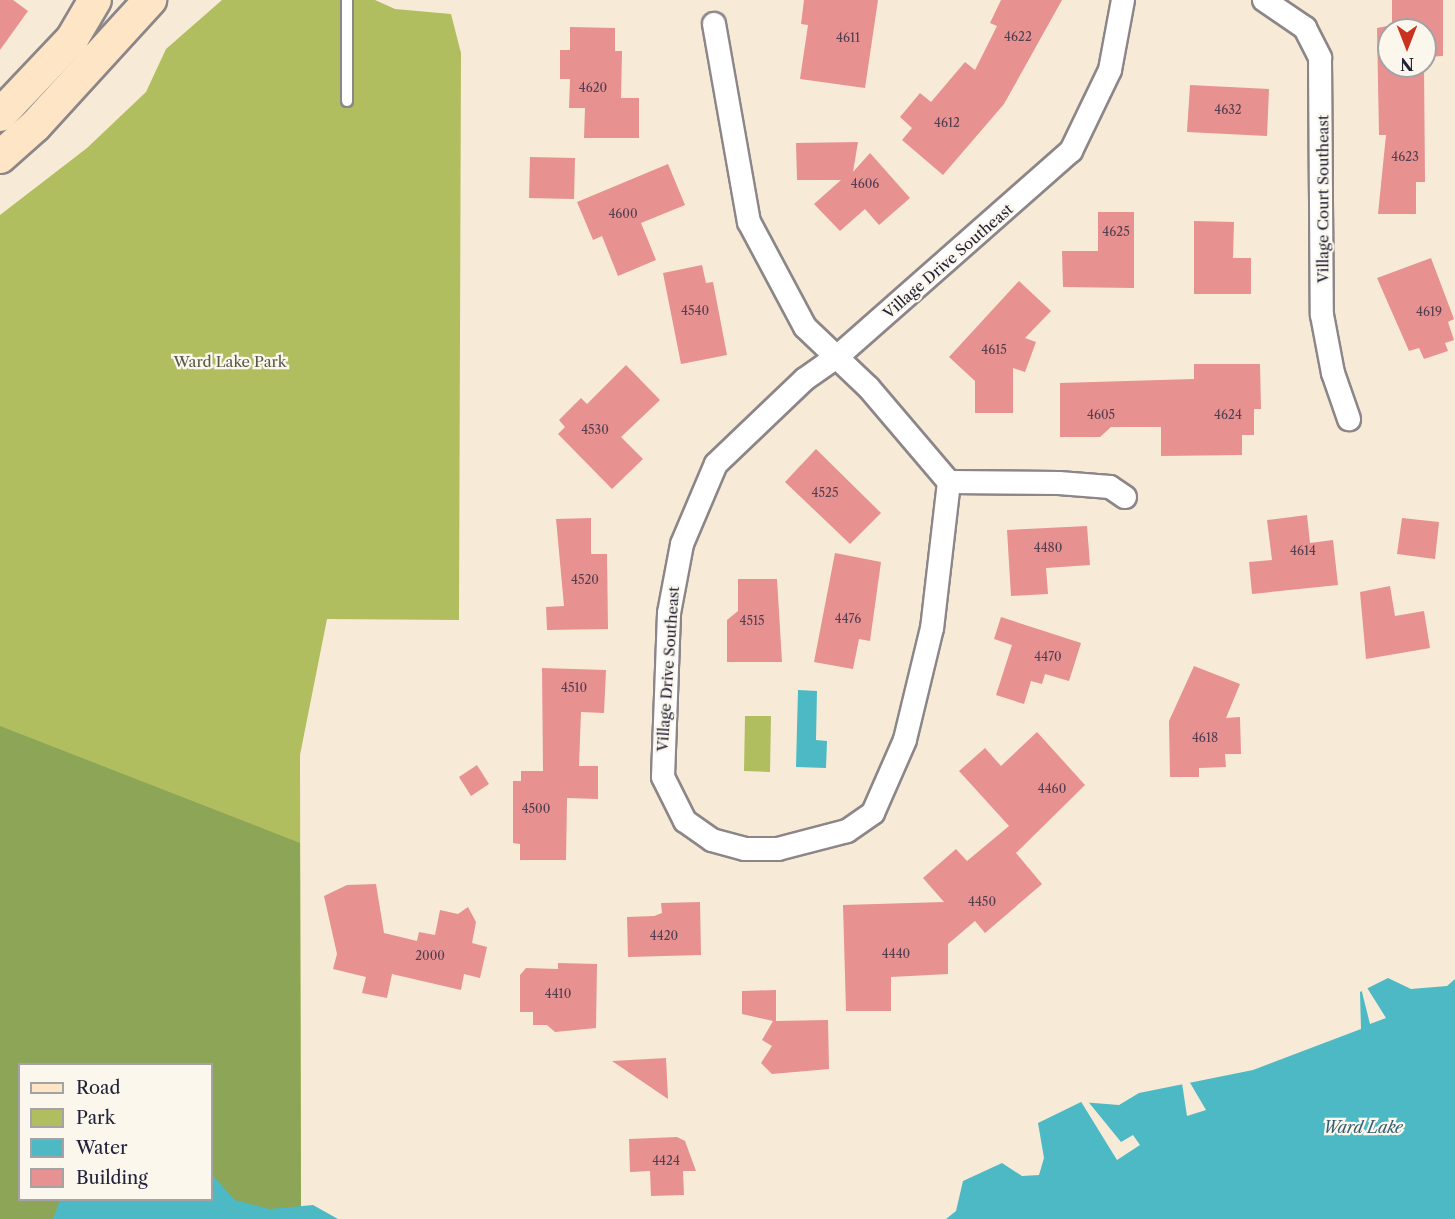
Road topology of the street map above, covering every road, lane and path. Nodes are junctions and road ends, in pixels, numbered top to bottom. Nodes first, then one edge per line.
1 (95, 0) edge
2 (150, 0) edge
3 (346, 0) edge
4 (1123, 0) edge
5 (1264, 0) edge
6 (714, 24) dead end
7 (347, 101) dead end
8 (0, 114) edge
9 (0, 157) edge
10 (837, 357) junction
11 (1349, 419) dead end
12 (949, 482) junction
13 (1125, 496) dead end

1 - 8 main road
2 - 9 main road
3 - 7 lane
4 - 10 street, Village Drive Southeast
5 - 11 street, Village Court Southeast
6 - 10 street
10 - 12 street
10 - 12 street, Village Drive Southeast
12 - 13 street

